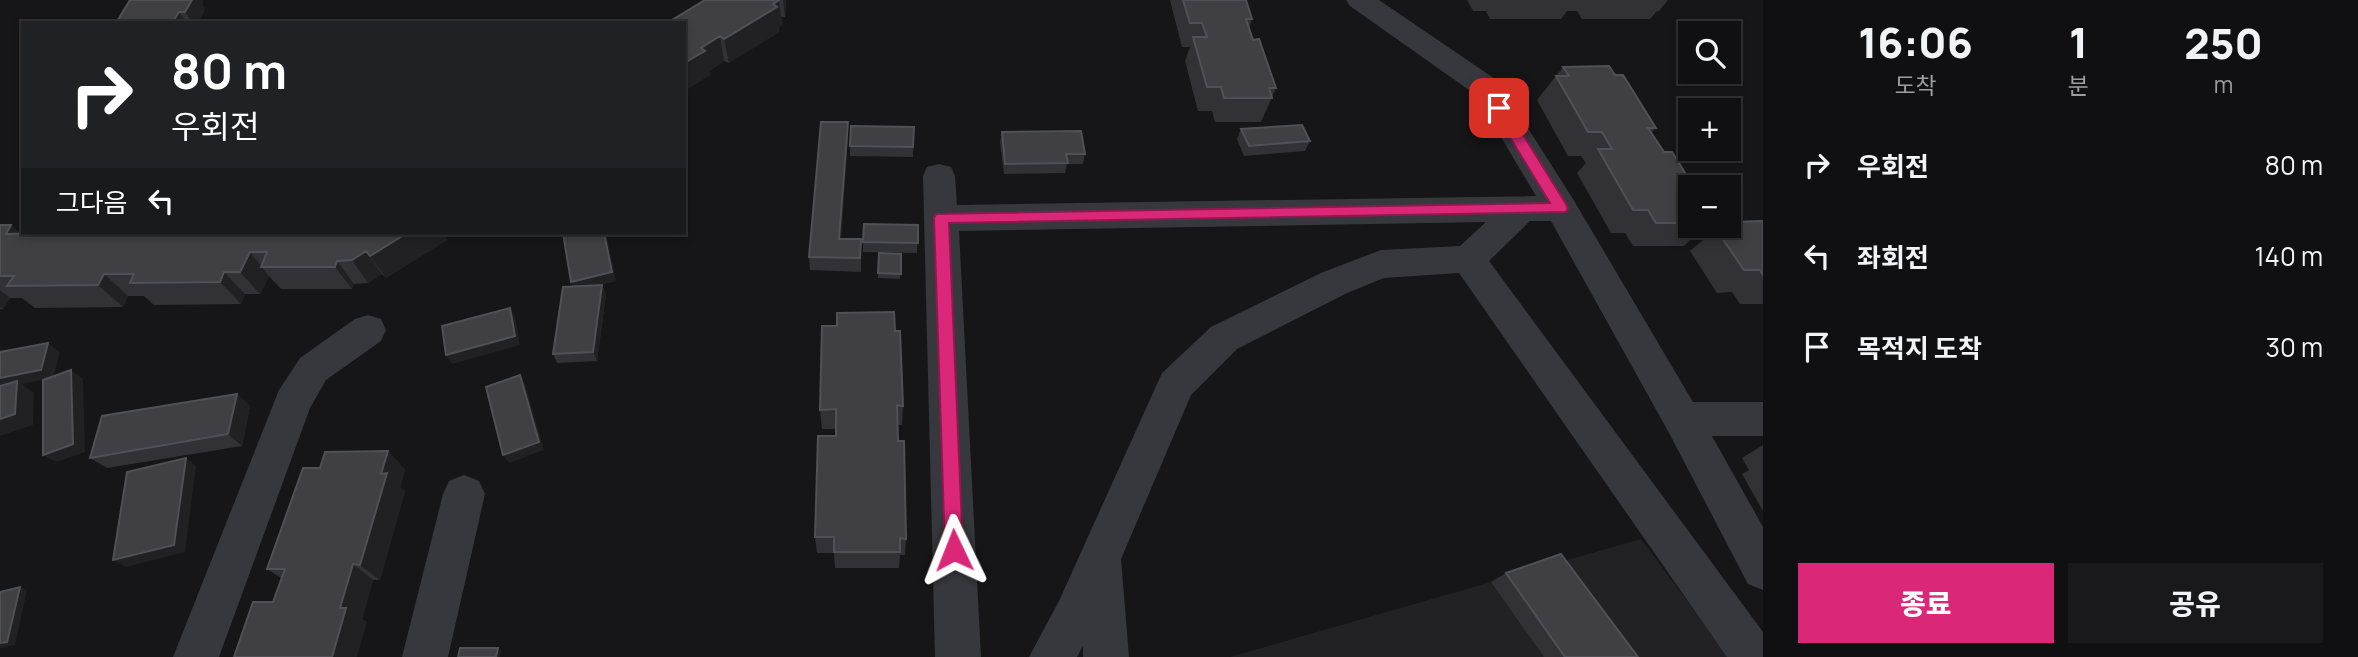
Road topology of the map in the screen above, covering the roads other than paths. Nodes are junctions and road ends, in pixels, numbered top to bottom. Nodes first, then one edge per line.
1 (1360, 0) edge
2 (939, 176) dead end
3 (1561, 208) junction
4 (1522, 209) junction
5 (941, 218) junction
6 (1468, 259) junction
7 (368, 330) dead end
8 (1682, 419) junction
9 (1763, 419) edge
10 (464, 494) dead end
11 (1102, 554) junction
12 (1763, 569) edge
13 (196, 657) edge
14 (425, 657) edge
15 (958, 657) edge
16 (1052, 657) edge
17 (1106, 657) edge
18 (1754, 657) edge

1 - 3 street
2 - 5 street
3 - 4 street
3 - 8 street
4 - 5 street
4 - 6 street
5 - 15 street
6 - 11 street
6 - 18 street
7 - 13 street
8 - 9 street
8 - 12 street
10 - 14 street
11 - 16 street
11 - 17 street

